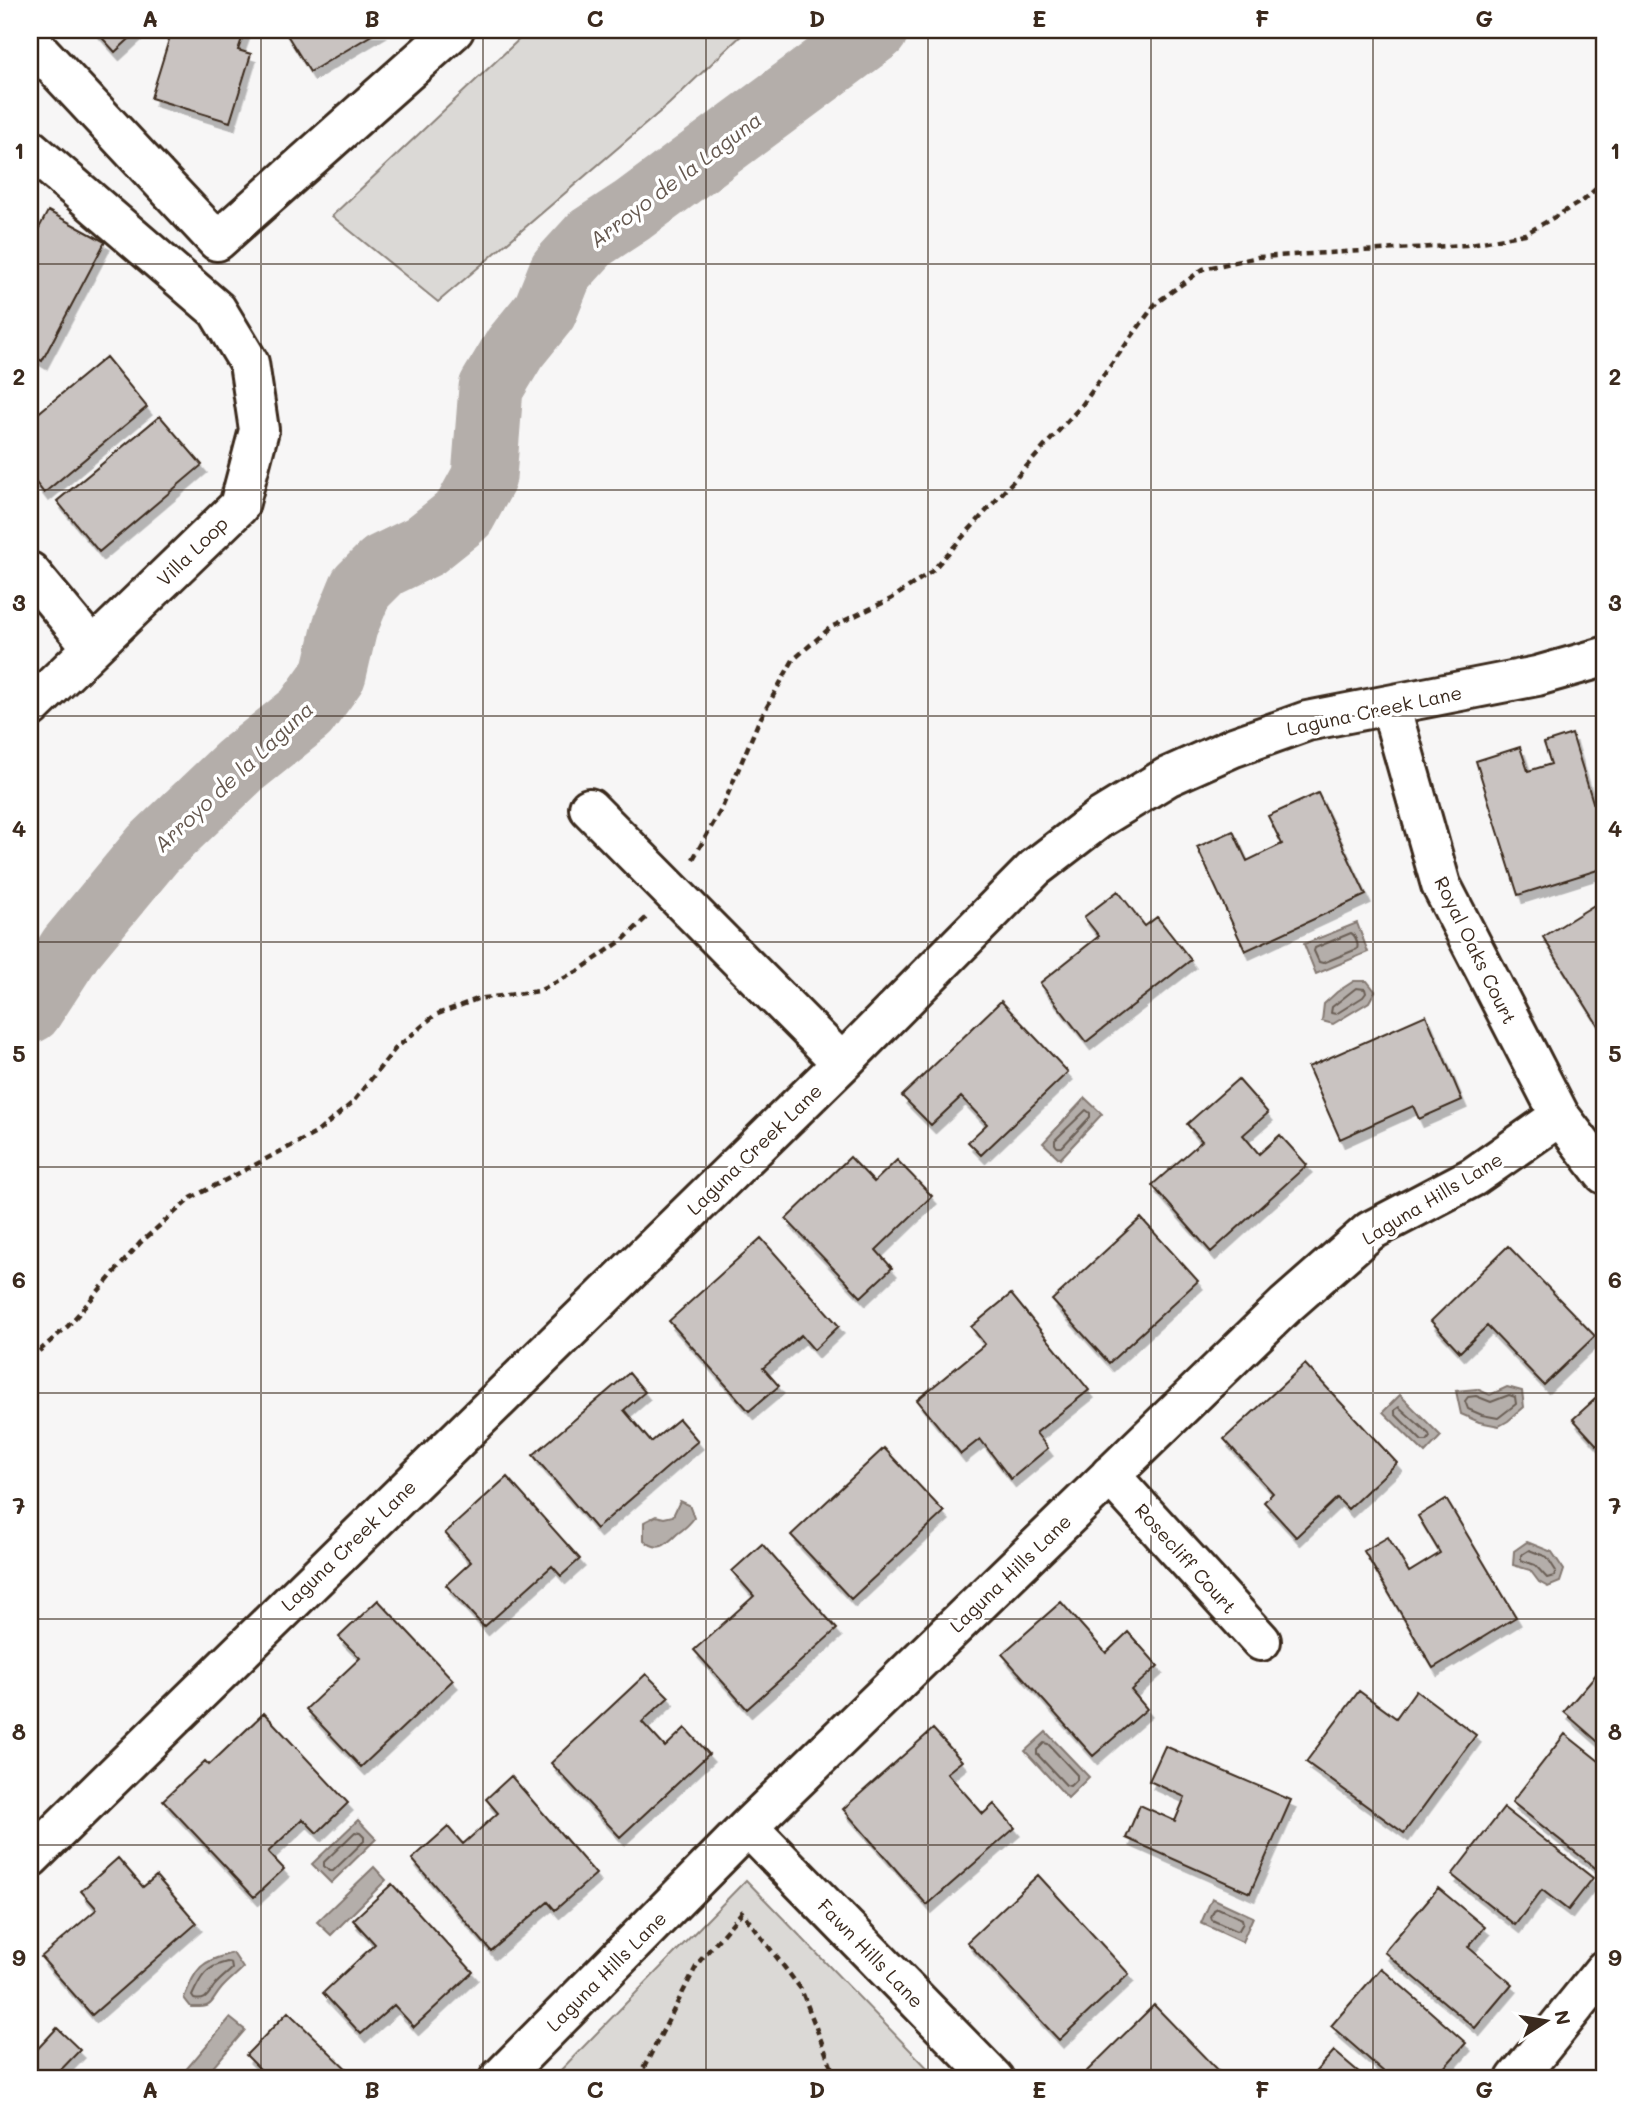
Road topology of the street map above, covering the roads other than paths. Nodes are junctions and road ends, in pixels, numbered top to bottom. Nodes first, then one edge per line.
1 (454, 30) edge
2 (30, 41) edge
3 (30, 149) edge
4 (30, 572) edge
5 (92, 648) junction
6 (1604, 657) edge
7 (1390, 705) junction
8 (30, 708) edge
9 (589, 807) dead end
10 (842, 1063) junction
11 (1560, 1116) junction
12 (1604, 1174) edge
13 (1110, 1475) junction
14 (1261, 1641) dead end
15 (748, 1827) junction
16 (30, 1858) edge
17 (1604, 1970) edge
18 (499, 2079) edge
19 (995, 2079) edge
20 (1516, 2079) edge

1 - 2 street
3 - 5 street, Villa Loop
4 - 5 street
5 - 8 street, Villa Loop
6 - 7 street, Laguna Creek Lane
7 - 10 street, Laguna Creek Lane
7 - 11 street, Royal Oaks Court
9 - 10 street
10 - 16 street, Laguna Creek Lane
11 - 12 street, Royal Oaks Court
11 - 13 street, Laguna Hills Lane
13 - 14 street, Rosecliff Court
13 - 15 street, Laguna Hills Lane
15 - 18 street, Laguna Hills Lane
15 - 19 street, Fawn Hills Lane
17 - 20 street

